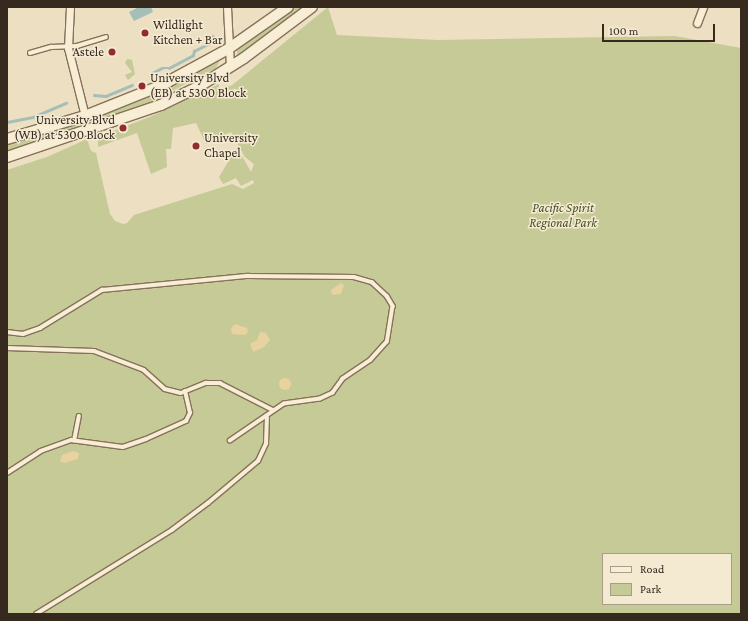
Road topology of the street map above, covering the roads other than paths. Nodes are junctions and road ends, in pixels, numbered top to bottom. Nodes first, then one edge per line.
1 (70, 7) edge
2 (227, 7) edge
3 (288, 7) edge
4 (312, 7) edge
5 (703, 7) edge
6 (697, 23) dead end
7 (106, 37) dead end
8 (68, 48) junction
9 (228, 49) junction
10 (30, 54) dead end
11 (230, 66) junction
12 (85, 116) junction
13 (89, 131) junction
14 (7, 139) edge
15 (7, 157) edge
16 (7, 332) edge
17 (7, 348) edge
18 (185, 392) junction
19 (273, 410) junction
20 (79, 416) dead end
21 (267, 418) junction
22 (74, 441) junction
23 (230, 441) dead end
24 (7, 473) edge
25 (36, 614) edge

1 - 8 street
2 - 9 street
3 - 9 main road
4 - 11 main road
5 - 6 street
7 - 8 lane
8 - 10 lane
8 - 12 street
9 - 11 street
9 - 12 main road
11 - 13 main road
12 - 13 main road
12 - 14 main road
13 - 15 main road
16 - 19 lane
17 - 18 lane
18 - 19 lane
18 - 22 lane
19 - 21 lane
20 - 22 lane
21 - 23 lane
21 - 25 lane
22 - 24 lane

